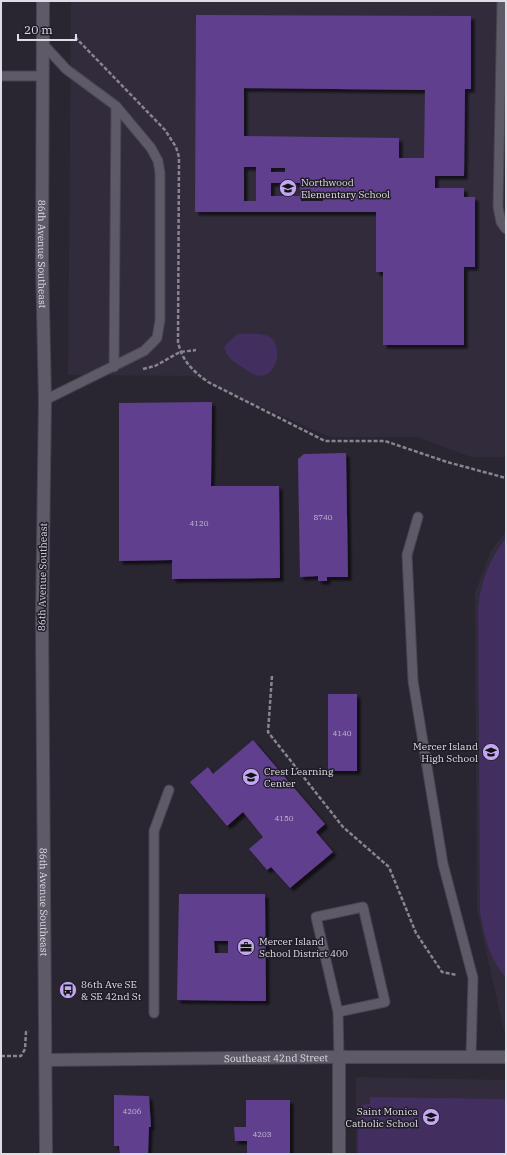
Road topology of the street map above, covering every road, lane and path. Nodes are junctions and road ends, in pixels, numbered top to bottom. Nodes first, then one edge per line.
1 (43, 1) edge
2 (502, 1) edge
3 (44, 44) junction
4 (1, 76) edge
5 (44, 76) junction
6 (116, 106) junction
7 (503, 131) edge
8 (506, 229) edge
9 (196, 350) dead end
10 (180, 352) dead end
11 (114, 367) junction
12 (214, 385) dead end
13 (45, 400) junction
14 (506, 478) edge
15 (418, 517) dead end
16 (272, 676) dead end
17 (169, 790) dead end
18 (473, 978) junction
19 (338, 1012) junction
20 (154, 1013) dead end
21 (31, 1030) dead end
22 (1, 1056) edge
23 (339, 1057) junction
24 (471, 1057) junction
25 (506, 1058) edge
26 (46, 1060) junction
27 (46, 1154) edge
28 (339, 1154) edge

1 - 3 street, 86th Avenue Southeast
2 - 7 lane
3 - 5 street, 86th Avenue Southeast
3 - 6 lane
4 - 5 lane
5 - 13 street, 86th Avenue Southeast
6 - 11 lane
6 - 11 lane
7 - 8 lane
9 - 10 path
11 - 13 lane
12 - 14 path
13 - 26 street, 86th Avenue Southeast
15 - 18 lane
16 - 18 path
17 - 20 lane
18 - 24 lane
19 - 19 lane
19 - 23 lane
21 - 22 path
23 - 24 street, Southeast 42nd Street
23 - 26 street, Southeast 42nd Street
23 - 28 street
24 - 25 street, Southeast 42nd Street
26 - 27 street, 86th Avenue Southeast

